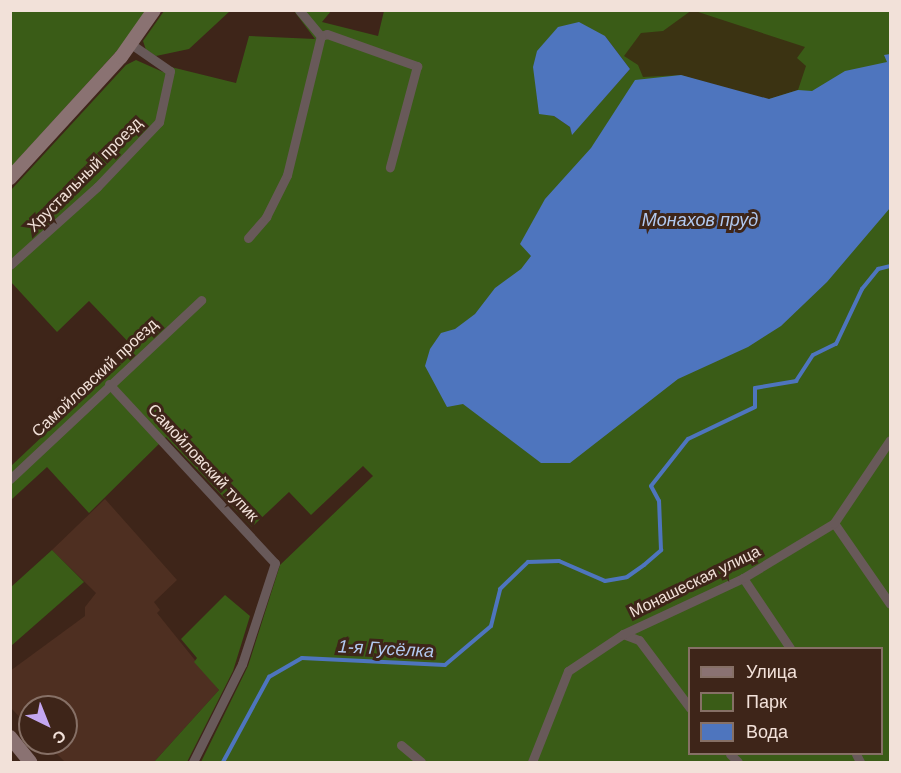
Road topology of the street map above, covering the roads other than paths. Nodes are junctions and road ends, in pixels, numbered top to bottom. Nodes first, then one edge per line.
1 (154, 10) edge
2 (299, 10) edge
3 (321, 36) junction
4 (131, 44) junction
5 (390, 166) dead end
6 (10, 178) edge
7 (248, 238) dead end
8 (10, 265) edge
9 (201, 300) dead end
10 (109, 384) junction
11 (890, 445) edge
12 (10, 479) edge
13 (834, 523) junction
14 (743, 578) junction
15 (891, 604) edge
16 (623, 634) junction
17 (789, 647) edge
18 (688, 705) edge
19 (11, 739) edge
20 (401, 745) dead end
21 (30, 762) edge
22 (193, 762) edge
23 (421, 762) edge
24 (532, 762) edge

1 - 4 main road
2 - 3 street
3 - 5 street
3 - 7 street
4 - 6 main road
4 - 8 street, Хрустальный проезд
9 - 10 street, Самойловский проезд
10 - 12 street, Самойловский проезд
10 - 22 street, Самойловский тупик
11 - 13 street, Монашеская улица
13 - 14 street, Монашеская улица
13 - 15 street
14 - 16 street, Монашеская улица
14 - 17 street
16 - 18 street
16 - 24 street, Монашеская улица
19 - 21 main road
20 - 23 street

